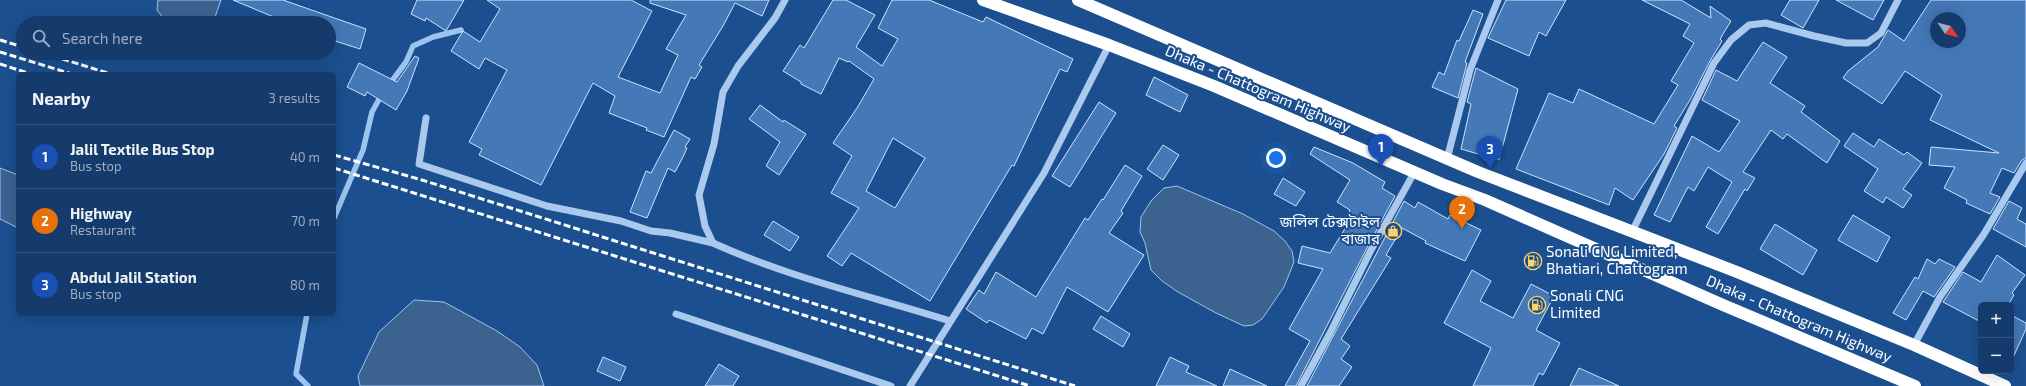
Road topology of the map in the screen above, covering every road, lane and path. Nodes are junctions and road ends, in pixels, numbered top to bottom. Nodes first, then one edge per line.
1 (785, 0) edge
2 (983, 0) edge
3 (1078, 0) edge
4 (1498, 0) edge
5 (1898, 0) edge
6 (1109, 45) junction
7 (426, 118) dead end
8 (1447, 159) junction
9 (2026, 163) edge
10 (1415, 171) junction
11 (1632, 232) junction
12 (713, 243) junction
13 (676, 314) dead end
14 (950, 321) junction
15 (1914, 345) junction
16 (1950, 362) junction
17 (891, 386) edge
18 (910, 386) edge
19 (1301, 386) edge
20 (1915, 386) edge
21 (1987, 386) edge
22 (2005, 386) edge

1 - 12 street
2 - 6 highway, Dhaka - Chattogram Highway
3 - 8 highway, Dhaka - Chattogram Highway
4 - 8 street
5 - 11 street
6 - 10 highway, Dhaka - Chattogram Highway
6 - 14 street
7 - 12 street
8 - 11 highway, Dhaka - Chattogram Highway
9 - 15 street
10 - 19 street
10 - 20 highway, Dhaka - Chattogram Highway
11 - 15 highway, Dhaka - Chattogram Highway
12 - 14 street
13 - 17 street
14 - 18 street
15 - 16 highway, Dhaka - Chattogram Highway
16 - 21 highway
16 - 22 highway, Dhaka - Chattogram Highway

